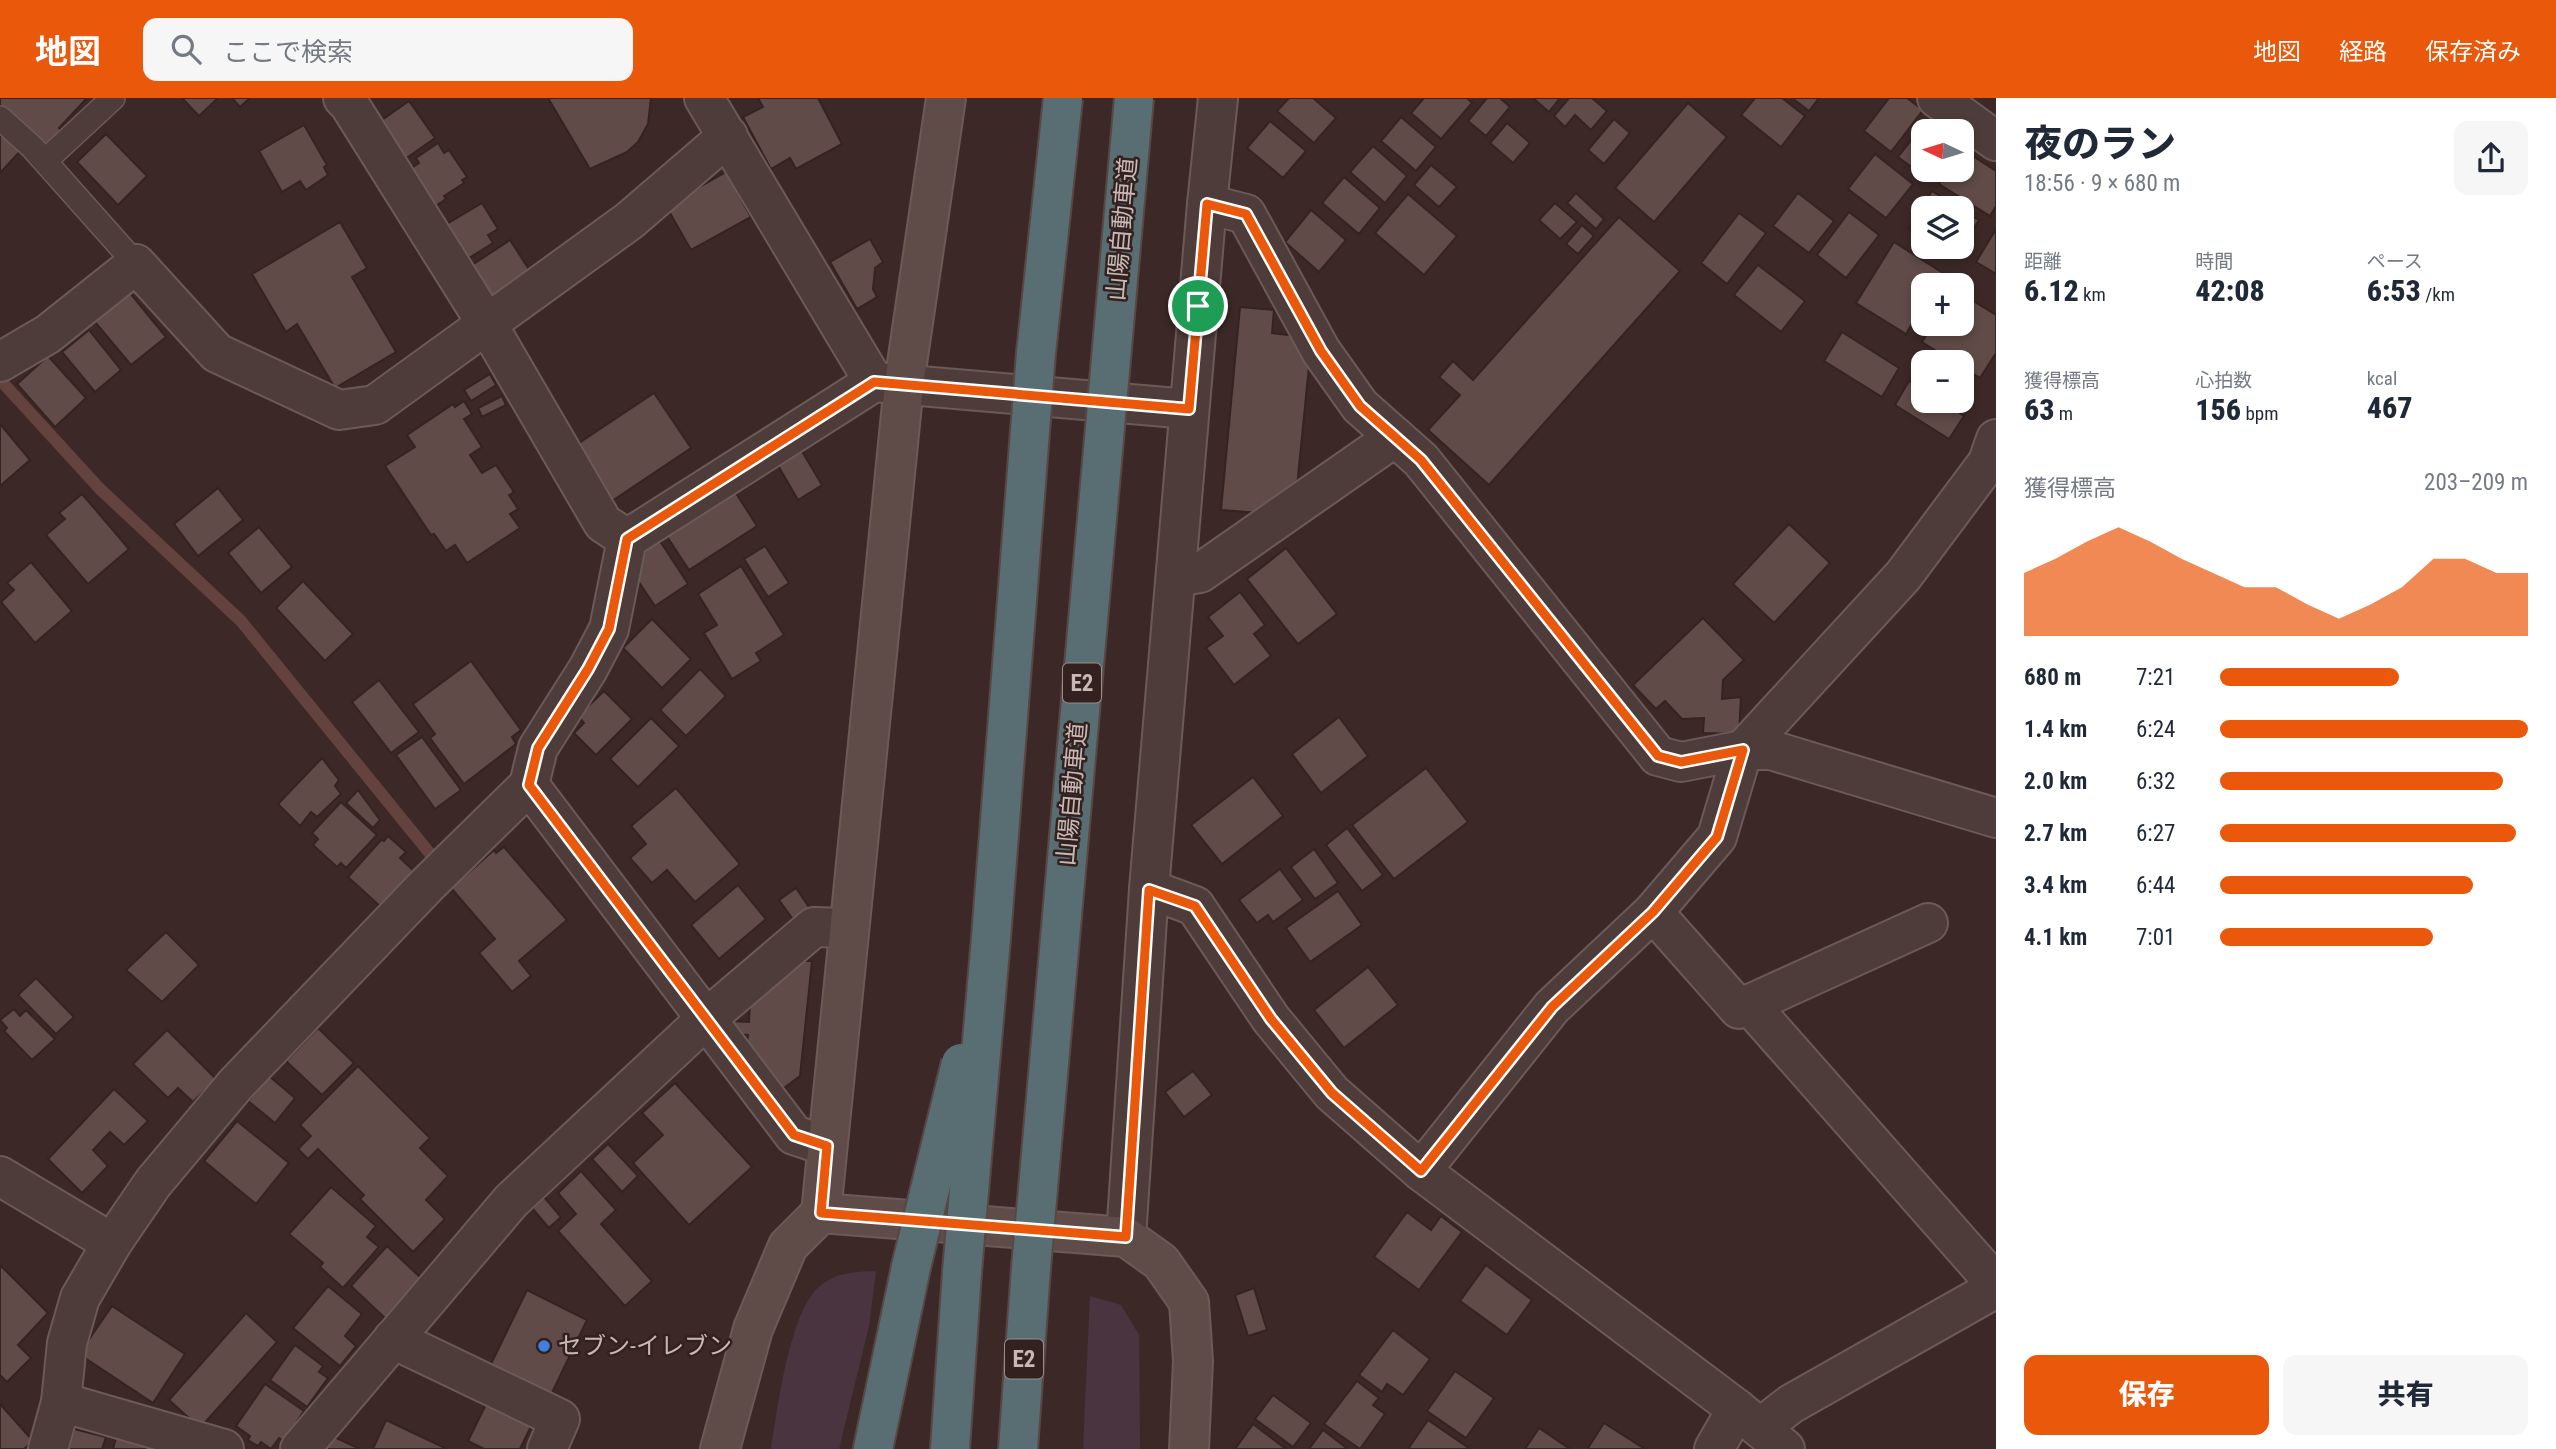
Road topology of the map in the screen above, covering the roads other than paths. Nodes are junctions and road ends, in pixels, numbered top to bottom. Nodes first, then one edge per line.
1 (113, 98) edge
2 (343, 98) edge
3 (704, 98) edge
4 (946, 98) edge
5 (1063, 98) edge
6 (1134, 98) edge
7 (1218, 98) edge
8 (1937, 98) edge
9 (0, 118) edge
10 (728, 136) junction
11 (1996, 141) edge
12 (45, 161) junction
13 (1207, 204) junction
14 (136, 264) junction
15 (487, 324) junction
16 (0, 362) edge
17 (889, 383) junction
18 (1189, 409) junction
19 (1395, 437) junction
20 (1996, 439) edge
21 (627, 539) junction
22 (1176, 577) junction
23 (1743, 750) junction
24 (529, 785) junction
25 (1996, 818) edge
26 (1149, 890) junction
27 (1653, 912) junction
28 (1927, 923) dead end
29 (849, 928) junction
30 (992, 938) junction
31 (1749, 1004) junction
32 (706, 1019) junction
33 (827, 1146) junction
34 (1421, 1171) junction
35 (0, 1176) edge
36 (821, 1213) junction
37 (1126, 1237) junction
38 (112, 1242) junction
39 (1996, 1286) edge
40 (393, 1339) junction
41 (61, 1402) junction
42 (1761, 1429) edge
43 (48, 1449) edge
44 (223, 1449) edge
45 (300, 1449) edge
46 (547, 1449) edge
47 (720, 1449) edge
48 (873, 1449) edge
49 (950, 1449) edge
50 (1018, 1449) edge
51 (1189, 1449) edge
52 (1714, 1449) edge

1 - 12 lane
2 - 15 street
3 - 10 street
4 - 17 street
5 - 30 highway, bridge
6 - 50 highway, 山陽自動車道 / E2, bridge
7 - 13 street
8 - 11 street
9 - 12 lane
10 - 15 street
10 - 17 street
12 - 14 lane
13 - 18 street
13 - 19 street
14 - 15 street
14 - 16 street
15 - 21 street
17 - 18 street
17 - 21 street
17 - 29 street
18 - 22 street
19 - 22 street
19 - 23 street
20 - 23 street
21 - 24 street
22 - 26 street
23 - 25 street
23 - 27 street
24 - 32 street
24 - 38 street
26 - 34 street
26 - 37 street
27 - 31 street
27 - 34 street
28 - 31 street
29 - 32 street
29 - 33 street
30 - 48 highway, bridge
30 - 49 highway, bridge
31 - 39 street
32 - 33 street
32 - 40 street
33 - 36 street
34 - 42 street
35 - 38 street
36 - 37 street
36 - 47 street
37 - 51 street
38 - 41 street
39 - 42 street
40 - 45 street
40 - 46 street
41 - 43 street
41 - 44 street
42 - 52 street

